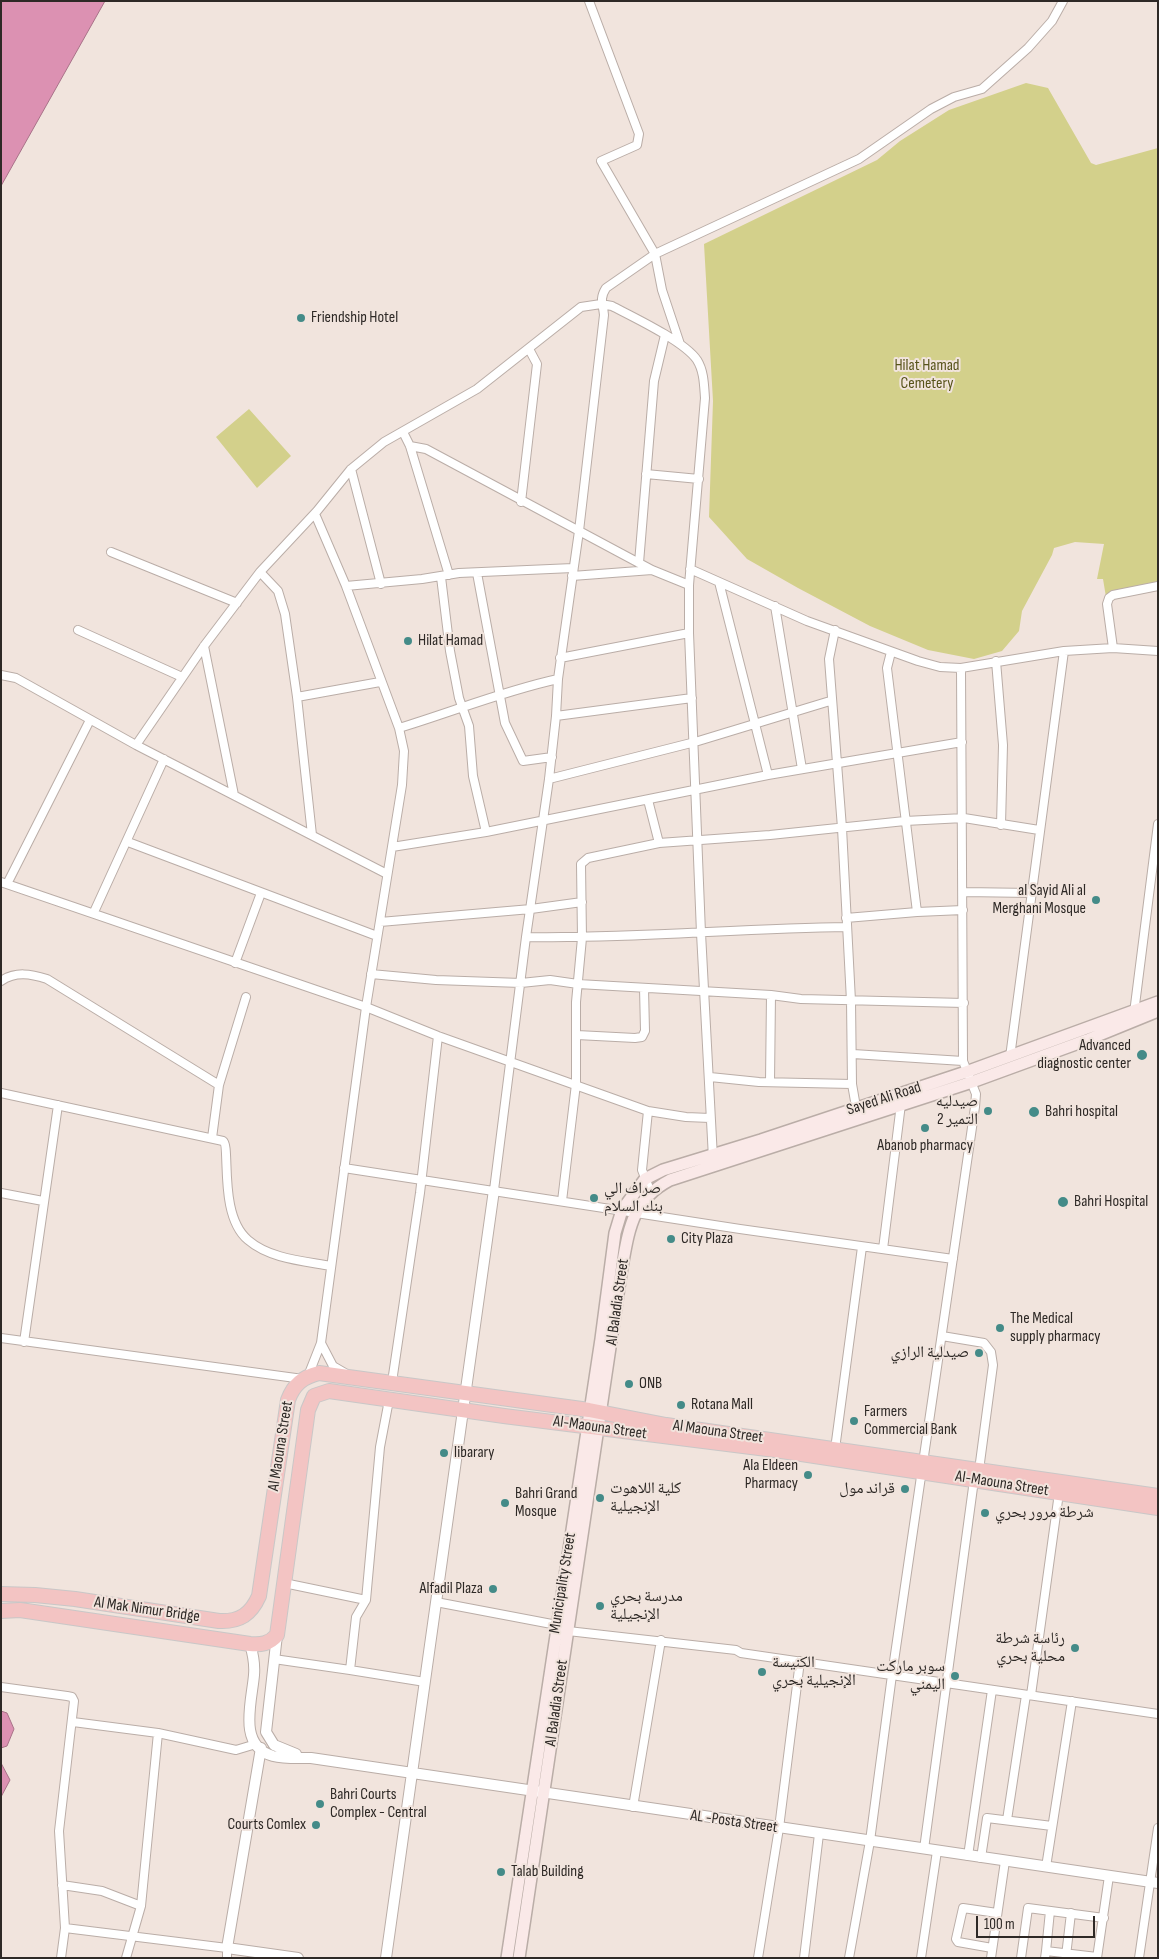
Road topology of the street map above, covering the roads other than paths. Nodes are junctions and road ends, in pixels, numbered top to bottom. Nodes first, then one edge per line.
1 (589, 1) edge
2 (1063, 1) edge
3 (655, 254) junction
4 (601, 304) junction
5 (665, 335) junction
6 (680, 344) junction
7 (528, 349) junction
8 (403, 432) junction
9 (410, 446) junction
10 (351, 469) junction
11 (646, 474) junction
12 (699, 479) junction
13 (521, 502) junction
14 (315, 514) junction
15 (579, 531) junction
16 (111, 552) dead end
17 (639, 563) junction
18 (690, 569) junction
19 (652, 570) junction
20 (260, 572) junction
21 (573, 572) junction
22 (477, 573) junction
23 (449, 575) junction
24 (441, 577) junction
25 (719, 582) junction
26 (381, 584) junction
27 (689, 585) junction
28 (346, 586) junction
29 (1157, 588) edge
30 (237, 603) junction
31 (775, 606) junction
32 (78, 630) dead end
33 (835, 630) junction
34 (689, 633) junction
35 (204, 646) junction
36 (1113, 648) junction
37 (1064, 651) junction
38 (1158, 651) edge
39 (891, 652) junction
40 (560, 658) junction
41 (996, 661) junction
42 (961, 668) junction
43 (1, 675) edge
44 (182, 677) junction
45 (558, 679) junction
46 (380, 682) junction
47 (500, 695) junction
48 (297, 697) junction
49 (692, 698) junction
50 (830, 701) junction
51 (463, 709) junction
52 (793, 712) junction
53 (556, 716) junction
54 (90, 720) junction
55 (755, 723) junction
56 (399, 728) junction
57 (695, 742) junction
58 (962, 742) junction
59 (136, 745) junction
60 (897, 754) junction
61 (552, 756) junction
62 (164, 759) junction
63 (837, 763) junction
64 (802, 768) junction
65 (768, 775) junction
66 (549, 779) junction
67 (696, 790) junction
68 (234, 795) junction
69 (648, 800) junction
70 (964, 818) junction
71 (543, 820) junction
72 (905, 821) junction
73 (1158, 824) edge
74 (1001, 825) junction
75 (842, 828) junction
76 (1038, 830) junction
77 (486, 832) junction
78 (312, 835) junction
79 (698, 839) junction
80 (128, 842) junction
81 (659, 843) junction
82 (392, 847) junction
83 (1156, 849) edge
84 (387, 874) junction
85 (4, 883) edge
86 (964, 892) junction
87 (261, 893) junction
88 (1031, 893) junction
89 (582, 902) junction
90 (530, 909) junction
91 (963, 910) junction
92 (94, 912) junction
93 (917, 912) junction
94 (846, 918) junction
95 (380, 922) junction
96 (847, 927) junction
97 (701, 933) junction
98 (378, 936) junction
99 (526, 937) junction
100 (582, 938) junction
101 (235, 963) junction
102 (371, 974) junction
103 (1, 981) edge
104 (521, 983) junction
105 (578, 984) junction
106 (644, 988) junction
107 (706, 991) junction
108 (771, 995) junction
109 (246, 997) dead end
110 (851, 1001) junction
111 (1158, 1002) edge
112 (964, 1004) junction
113 (366, 1007) junction
114 (1158, 1011) edge
115 (1134, 1015) junction
116 (577, 1035) junction
117 (438, 1036) junction
118 (853, 1054) junction
119 (1010, 1057) junction
120 (511, 1063) junction
121 (967, 1072) junction
122 (710, 1078) junction
123 (770, 1082) junction
124 (576, 1084) junction
125 (852, 1084) junction
126 (219, 1086) junction
127 (1, 1094) edge
128 (901, 1104) junction
129 (58, 1105) junction
130 (856, 1107) junction
131 (648, 1111) junction
132 (710, 1118) junction
133 (212, 1138) junction
134 (714, 1160) junction
135 (344, 1168) junction
136 (645, 1179) junction
137 (420, 1180) junction
138 (494, 1190) junction
139 (1, 1193) edge
140 (651, 1193) junction
141 (43, 1201) junction
142 (562, 1201) junction
143 (622, 1210) junction
144 (637, 1212) junction
145 (862, 1247) junction
146 (883, 1249) junction
147 (953, 1259) junction
148 (331, 1266) junction
149 (942, 1336) junction
150 (1, 1338) edge
151 (606, 1340) junction
152 (24, 1342) junction
153 (321, 1343) junction
154 (305, 1377) junction
155 (350, 1377) junction
156 (392, 1382) junction
157 (465, 1394) junction
158 (389, 1400) junction
159 (462, 1410) junction
160 (595, 1411) junction
161 (592, 1427) junction
162 (835, 1449) junction
163 (922, 1467) junction
164 (976, 1475) junction
165 (1059, 1493) junction
166 (1158, 1496) edge
167 (1158, 1508) edge
168 (284, 1583) junction
169 (1, 1594) edge
170 (366, 1600) junction
171 (436, 1602) junction
172 (256, 1604) junction
173 (1, 1610) edge
174 (280, 1611) junction
175 (557, 1625) junction
176 (568, 1630) junction
177 (277, 1635) junction
178 (661, 1640) junction
179 (250, 1644) junction
180 (274, 1659) junction
181 (800, 1662) junction
182 (350, 1670) junction
183 (892, 1675) junction
184 (425, 1682) junction
185 (947, 1683) junction
186 (1, 1687) edge
187 (992, 1690) junction
188 (1028, 1695) junction
189 (1072, 1701) junction
190 (1158, 1714) edge
191 (73, 1722) junction
192 (158, 1733) junction
193 (259, 1746) junction
194 (311, 1758) junction
195 (412, 1774) junction
196 (532, 1792) junction
197 (544, 1793) junction
198 (633, 1807) junction
199 (1007, 1820) junction
200 (1052, 1826) junction
201 (779, 1828) junction
202 (1158, 1828) edge
203 (819, 1834) junction
204 (870, 1842) junction
205 (924, 1849) junction
206 (937, 1851) junction
207 (968, 1856) junction
208 (981, 1858) junction
209 (1005, 1861) junction
210 (1046, 1867) junction
211 (1109, 1876) junction
212 (1154, 1883) edge
213 (62, 1885) junction
214 (141, 1906) junction
215 (1050, 1910) junction
216 (997, 1913) junction
217 (1071, 1913) junction
218 (1104, 1918) junction
219 (65, 1928) junction
220 (510, 1937) junction
221 (131, 1938) junction
222 (522, 1940) junction
223 (992, 1948) junction
224 (227, 1953) edge
225 (1045, 1954) edge
226 (1066, 1955) edge
227 (1097, 1957) edge
228 (62, 1958) edge
229 (126, 1958) edge
230 (298, 1958) edge
231 (386, 1958) edge
232 (507, 1958) edge
233 (519, 1958) edge
234 (758, 1958) edge
235 (804, 1958) edge
236 (849, 1958) edge
237 (921, 1958) edge
238 (991, 1958) edge
239 (1021, 1958) edge
240 (1139, 1958) edge

1 - 3 street
2 - 3 street
3 - 4 street
3 - 6 street
4 - 5 street
4 - 7 street
4 - 15 street
5 - 6 street
5 - 11 street
6 - 12 street
7 - 8 street
7 - 13 street
8 - 9 street
8 - 10 street
9 - 13 street
9 - 23 street
10 - 14 street
10 - 26 street
11 - 12 street
11 - 17 street
12 - 18 street
13 - 15 street
14 - 20 street
14 - 28 street
15 - 17 street
15 - 21 street
16 - 30 street
17 - 19 street
18 - 25 street
18 - 27 street
19 - 21 street
19 - 27 street
20 - 30 street
20 - 48 street
21 - 22 street
21 - 40 street
22 - 23 street
22 - 47 street
23 - 24 street
24 - 26 street
24 - 51 street
25 - 31 street
25 - 55 street
26 - 28 street
27 - 34 street
28 - 46 street
29 - 36 street
30 - 35 street
31 - 33 street
31 - 52 street
32 - 44 street
33 - 39 street
33 - 50 street
34 - 40 street
34 - 49 street
35 - 44 street
35 - 68 street
36 - 37 street
36 - 38 street
37 - 41 street
37 - 76 street
39 - 42 street
39 - 60 street
40 - 45 street
41 - 42 street
41 - 74 street
42 - 58 street
43 - 54 street
44 - 59 street
45 - 47 street
45 - 53 street
46 - 48 street
46 - 56 street
47 - 51 street
47 - 61 street
48 - 78 street
49 - 53 street
49 - 57 street
50 - 52 street
50 - 63 street
51 - 56 street
51 - 77 street
52 - 55 street
52 - 64 street
53 - 61 street
54 - 59 street
54 - 85 street
55 - 57 street
55 - 65 street
56 - 82 street
57 - 66 street
57 - 67 street
58 - 60 street
58 - 70 street
59 - 62 street
60 - 63 street
60 - 72 street
61 - 66 street
62 - 68 street
62 - 80 street
63 - 64 street
63 - 75 street
64 - 65 street
65 - 67 street
66 - 71 street
67 - 69 street
67 - 79 street
68 - 78 street
69 - 71 street
69 - 81 street
70 - 72 street
70 - 74 street
70 - 86 street
71 - 77 street
71 - 90 street
72 - 75 street
72 - 93 street
73 - 83 street
74 - 76 street
75 - 79 street
75 - 94 street
76 - 88 street
77 - 82 street
78 - 84 street
79 - 81 street
79 - 97 street
80 - 87 street
80 - 92 street
81 - 89 street
82 - 84 street
83 - 115 street
84 - 95 street
85 - 92 street
86 - 88 street
86 - 91 street
87 - 98 street
87 - 101 street
88 - 119 street
89 - 90 street
89 - 100 street
90 - 95 street
90 - 99 street
91 - 93 street
91 - 112 street
92 - 101 street
93 - 94 street
94 - 96 street
95 - 98 street
96 - 97 street
96 - 110 street
97 - 100 street
97 - 107 street
98 - 102 street
99 - 100 street
99 - 104 street
100 - 105 street
101 - 113 street
102 - 104 street
102 - 113 street
103 - 126 street
104 - 105 street
104 - 120 street
105 - 106 street
105 - 116 street
106 - 107 street
106 - 116 street
107 - 108 street
107 - 122 street
108 - 110 street
108 - 123 street
109 - 126 street
110 - 112 street
110 - 118 street
111 - 115 main road, Sayed Ali Road
112 - 121 street
113 - 117 street
113 - 135 street
114 - 115 main road, Sayed Ali Road
115 - 119 main road, Sayed Ali Road
115 - 121 main road, Sayed Ali Road
116 - 124 street
117 - 120 street
117 - 137 street
118 - 121 street
118 - 125 street
119 - 121 main road, Sayed Ali Road
120 - 124 street
120 - 138 street
121 - 128 main road, Sayed Ali Road
121 - 130 main road, Sayed Ali Road
121 - 147 street
122 - 123 street
122 - 132 street
123 - 125 street
124 - 131 street
124 - 142 street
125 - 130 street
126 - 133 street
127 - 129 street
128 - 134 main road, Sayed Ali Road
128 - 146 street
129 - 133 street
129 - 141 street
130 - 134 main road, Sayed Ali Road
131 - 132 street
131 - 136 street
132 - 134 street
133 - 148 street
134 - 136 main road, Sayed Ali Road
134 - 140 main road, Sayed Ali Road
135 - 137 street
135 - 148 street
136 - 140 street
136 - 143 main road, Sayed Ali Road
137 - 138 street
137 - 156 street
138 - 142 street
138 - 157 street
139 - 141 street
140 - 144 main road, Sayed Ali Road
141 - 152 street
142 - 143 street
143 - 144 street
143 - 151 main road
144 - 145 street
144 - 151 main road, Al Baladia Street
145 - 146 street
145 - 162 street
146 - 147 street
147 - 149 street
148 - 153 street
149 - 163 street
149 - 164 street
150 - 152 street
151 - 160 main road, Al Baladia Street
152 - 154 street
153 - 154 street
153 - 155 street
154 - 155 highway, Al Maouna Street
154 - 172 highway, Al Maouna Street
155 - 156 highway, Al Maouna Street
156 - 157 highway, Al Maouna Street
157 - 159 street
157 - 160 highway, Al Maouna Street
158 - 159 highway, Al-Maouna Street
158 - 168 highway, Al-Maouna Street
158 - 170 street
159 - 161 highway, Al-Maouna Street
159 - 171 street
160 - 161 main road, Al Baladia Street
160 - 162 highway, Al Maouna Street
161 - 163 highway, Al-Maouna Street
161 - 175 main road, Municipality Street
161 - 176 main road, Al Baladia Street
162 - 163 highway, Al Maouna Street
163 - 164 highway, Al Maouna Street
163 - 183 street
164 - 165 highway, Al-Maouna Street
164 - 166 highway, Al Maouna Street
164 - 185 street
165 - 167 highway, Al-Maouna Street
165 - 188 street
168 - 170 street
168 - 174 highway, Al-Maouna Street
169 - 172 highway, Al Mak Nimur Bridge
170 - 182 street
171 - 175 street
171 - 184 street
172 - 174 highway
173 - 179 highway
174 - 177 highway, Al-Maouna Street
175 - 196 main road, Municipality Street
176 - 178 street
176 - 197 main road, Al Baladia Street
177 - 179 highway
177 - 180 street
178 - 181 street
178 - 198 street
179 - 193 street
180 - 182 street
180 - 194 street
181 - 183 street
181 - 201 street
182 - 184 street
183 - 185 street
183 - 204 street
184 - 195 street
185 - 187 street
185 - 205 street
186 - 191 street
187 - 188 street
187 - 207 street
188 - 189 street
188 - 199 street
189 - 190 street
189 - 200 street
191 - 192 street
191 - 213 street
192 - 193 street
192 - 214 street
193 - 194 street
193 - 224 street
194 - 195 street, AL -Posta Street
195 - 196 street, AL -Posta Street
195 - 231 street
196 - 197 street, AL -Posta Street
196 - 220 main road, Municipality Street
197 - 198 street, AL -Posta Street
197 - 222 main road, Al Baladia Street
198 - 201 street, AL -Posta Street
199 - 200 street
199 - 208 street
200 - 210 street
201 - 203 street, AL -Posta Street
201 - 234 street
202 - 212 street
203 - 204 street, AL -Posta Street
203 - 235 street
204 - 205 street, AL -Posta Street
204 - 236 street
205 - 206 street, AL -Posta Street
206 - 207 street, AL -Posta Street
206 - 237 street
207 - 208 street, AL -Posta Street
208 - 209 street, AL -Posta Street
209 - 210 street, AL -Posta Street
209 - 216 street
210 - 211 street, AL -Posta Street
211 - 212 street, AL -Posta Street
211 - 218 street
212 - 240 street
213 - 214 street
213 - 219 street
214 - 221 street
215 - 217 street
215 - 225 street
215 - 239 street
216 - 223 street
216 - 223 street
217 - 218 street
217 - 226 street
218 - 227 street
219 - 221 street
219 - 228 street
220 - 222 main road
220 - 232 main road, Municipality Street
221 - 224 street
221 - 229 street
222 - 233 main road, Al Baladia Street
223 - 238 street
224 - 230 street
225 - 226 street
226 - 227 street

